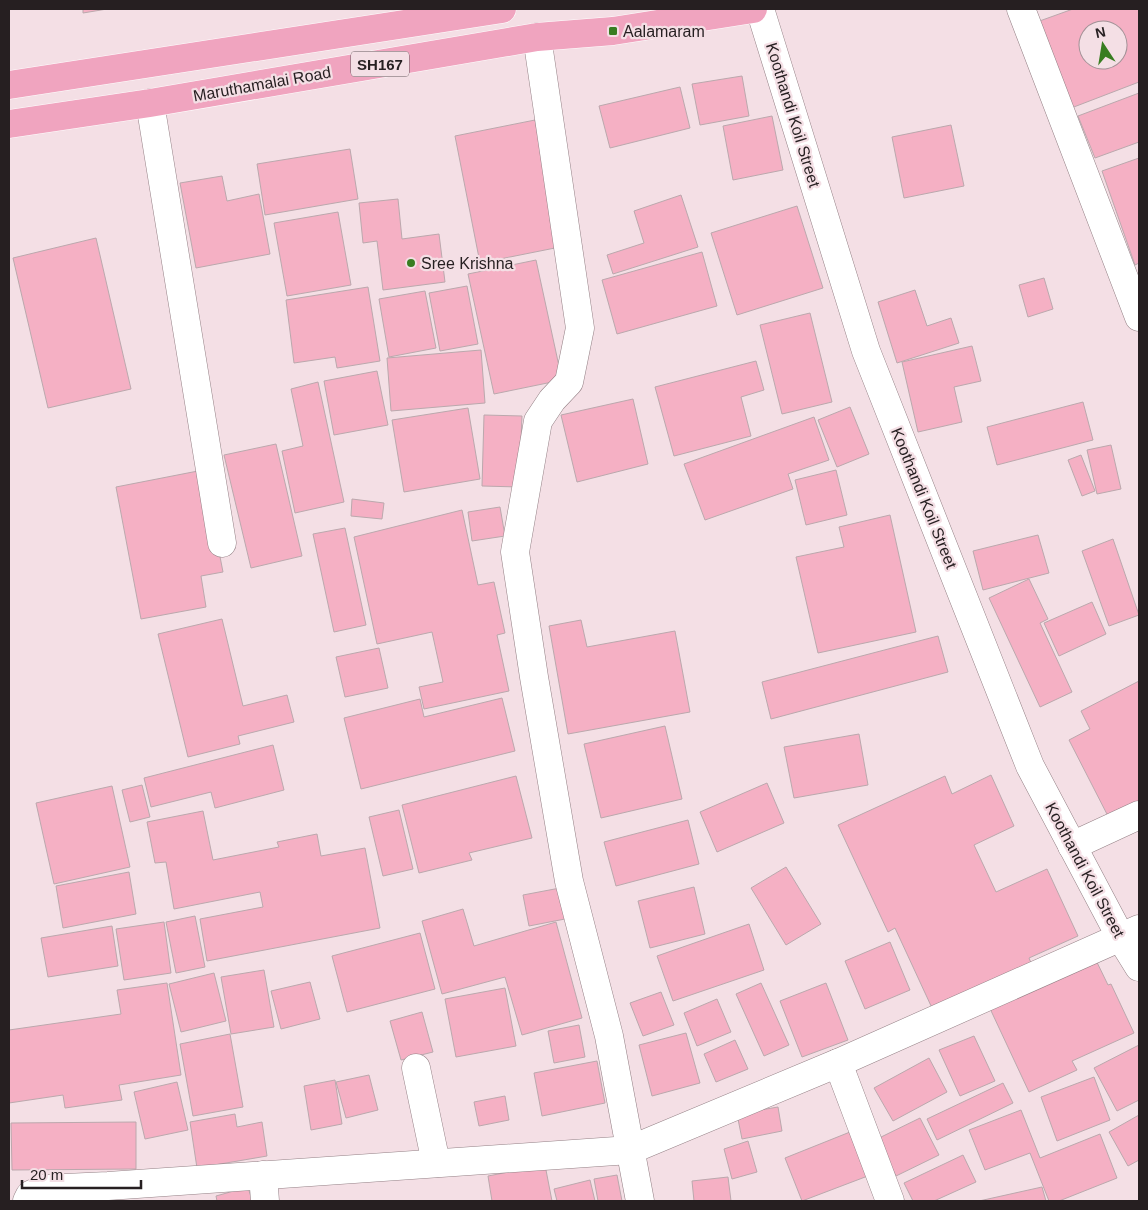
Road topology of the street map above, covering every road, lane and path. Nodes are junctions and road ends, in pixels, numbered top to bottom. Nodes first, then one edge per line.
1 (502, 9) edge
2 (753, 9) edge
3 (760, 9) edge
4 (1021, 9) edge
5 (537, 37) junction
6 (9, 85) edge
7 (150, 103) junction
8 (9, 124) edge
9 (1139, 317) edge
10 (222, 543) dead end
11 (1139, 815) edge
12 (1072, 846) junction
13 (1130, 934) edge
14 (1139, 967) edge
15 (838, 1062) junction
16 (416, 1068) dead end
17 (630, 1150) junction
18 (436, 1163) junction
19 (264, 1188) edge
20 (22, 1194) edge
21 (640, 1201) edge
22 (890, 1201) edge

1 - 6 main road, SH167
2 - 5 main road, Maruthamalai Road / SH167
3 - 12 street, Koothandi Koil Street
4 - 9 street
5 - 7 main road, Maruthamalai Road / SH167
5 - 17 street
7 - 8 main road, Maruthamalai Road / SH167
7 - 10 street
11 - 12 street
12 - 13 street, Koothandi Koil Street
13 - 14 street, Koothandi Koil Street
13 - 15 street
15 - 17 street
15 - 22 street
16 - 18 street
17 - 18 street
17 - 21 street
18 - 19 street
19 - 20 street

